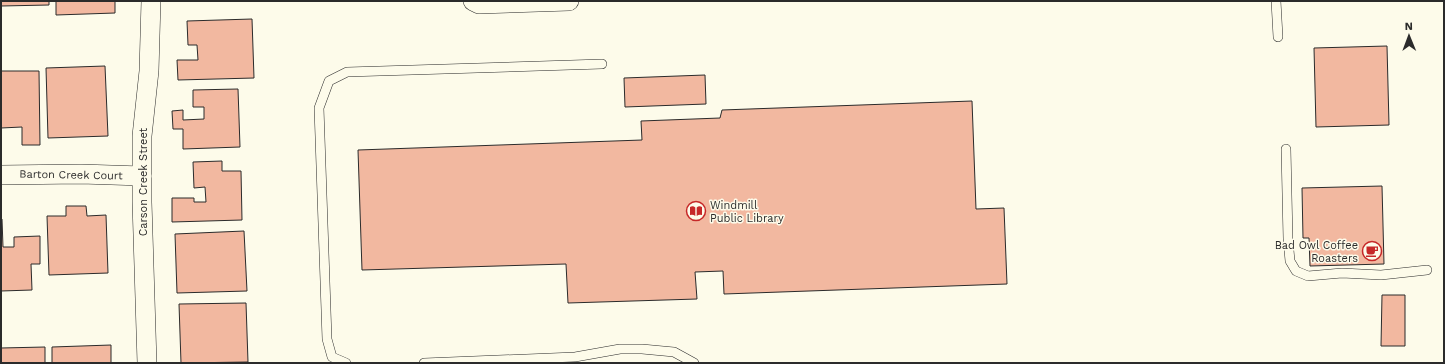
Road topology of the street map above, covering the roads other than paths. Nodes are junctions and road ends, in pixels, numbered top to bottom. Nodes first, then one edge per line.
1 (151, 1) edge
2 (473, 1) edge
3 (569, 1) edge
4 (1276, 1) edge
5 (1278, 37) dead end
6 (602, 64) dead end
7 (1286, 149) dead end
8 (1, 175) edge
9 (142, 176) junction
10 (1427, 270) dead end
11 (575, 360) edge
12 (148, 363) edge
13 (346, 363) edge
14 (424, 363) edge
15 (694, 363) edge

1 - 9 street, Carson Creek Street
2 - 3 street
4 - 5 lane
6 - 13 lane
7 - 10 lane
8 - 9 street, Barton Creek Court
9 - 12 street, Carson Creek Street
11 - 14 lane
11 - 15 lane

